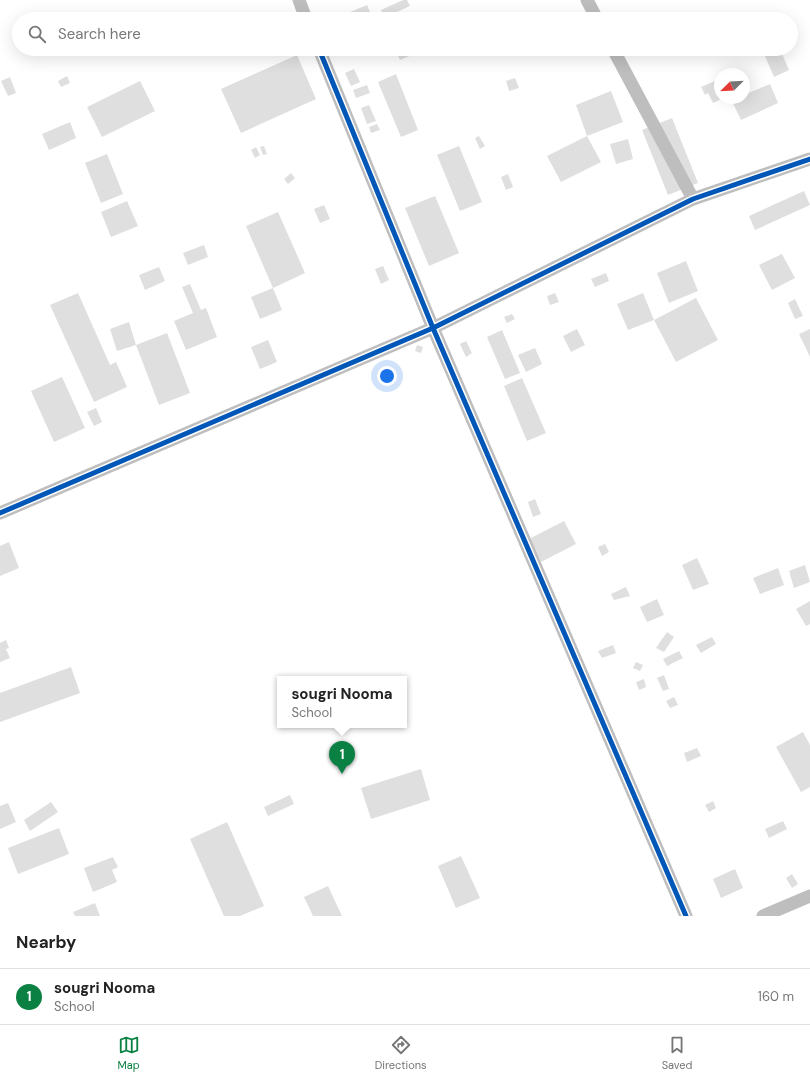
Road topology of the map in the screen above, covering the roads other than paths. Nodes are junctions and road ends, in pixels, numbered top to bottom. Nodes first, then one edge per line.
1 (299, 0) edge
2 (587, 0) edge
3 (303, 12) edge
4 (593, 12) edge
5 (322, 56) edge
6 (617, 56) edge
7 (810, 159) edge
8 (693, 199) junction
9 (433, 328) junction
10 (0, 513) edge
11 (810, 896) edge
12 (686, 916) edge
13 (763, 916) edge

1 - 3 street
2 - 4 street
5 - 9 street
6 - 8 street
7 - 8 street
8 - 9 street
9 - 10 street
9 - 12 street
11 - 13 street

